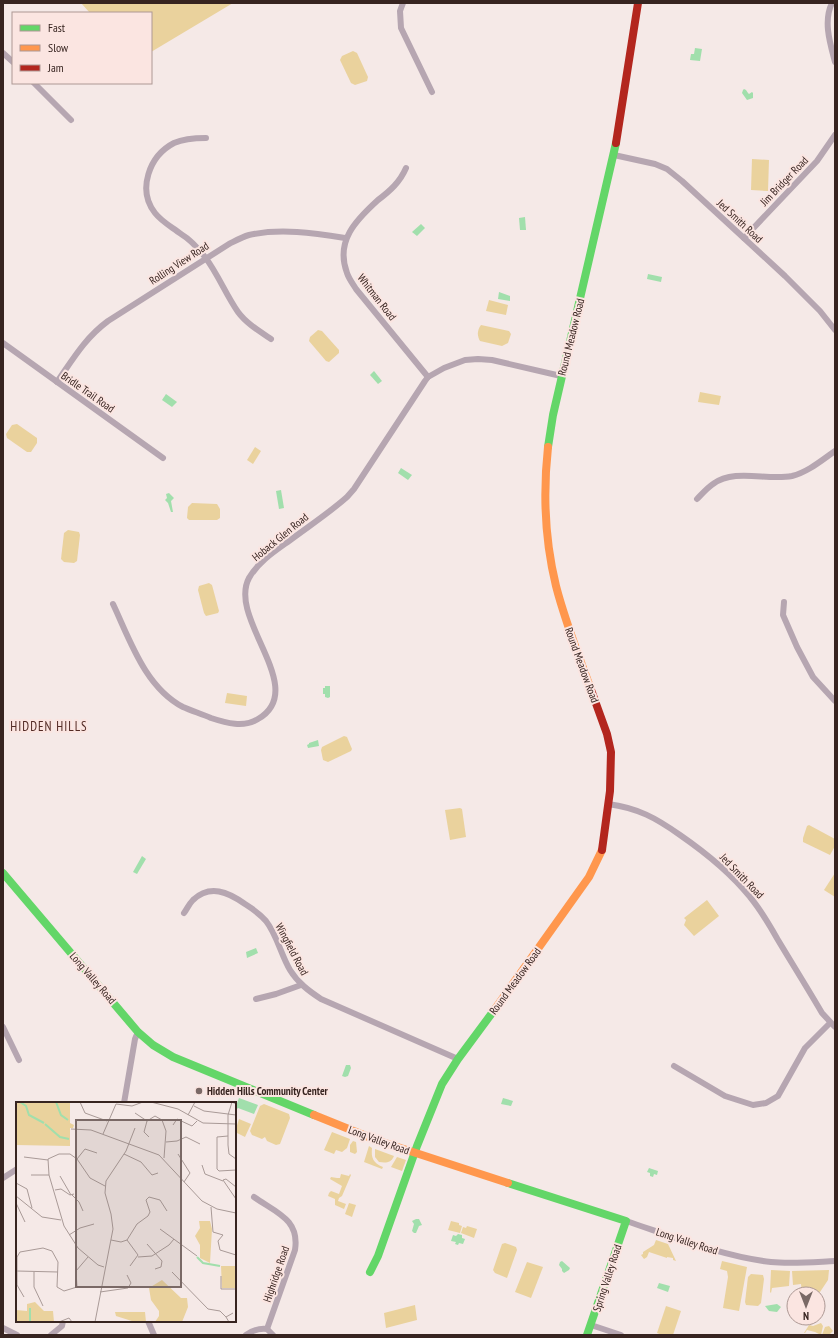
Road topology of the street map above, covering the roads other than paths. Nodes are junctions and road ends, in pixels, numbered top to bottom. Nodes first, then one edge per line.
1 (403, 3) edge
2 (638, 3) edge
3 (832, 3) edge
4 (3, 53) edge
5 (12, 61) edge
6 (835, 62) edge
7 (35, 84) edge
8 (432, 92) dead end
9 (71, 120) dead end
10 (835, 135) edge
11 (206, 138) dead end
12 (614, 154) junction
13 (406, 168) dead end
14 (345, 238) junction
15 (744, 238) junction
16 (206, 258) junction
17 (835, 330) edge
18 (270, 339) dead end
19 (3, 343) edge
20 (561, 376) junction
21 (428, 377) junction
22 (57, 382) junction
23 (835, 451) edge
24 (163, 458) dead end
25 (697, 499) dead end
26 (784, 602) dead end
27 (113, 604) dead end
28 (835, 700) edge
29 (608, 804) junction
30 (3, 873) edge
31 (184, 913) dead end
32 (301, 985) junction
33 (256, 999) dead end
34 (832, 1025) edge
35 (3, 1027) edge
36 (138, 1032) junction
37 (458, 1059) junction
38 (19, 1060) dead end
39 (674, 1066) dead end
40 (124, 1102) edge
41 (415, 1153) junction
42 (16, 1170) edge
43 (3, 1178) edge
44 (254, 1197) dead end
45 (626, 1221) junction
46 (835, 1261) edge
47 (370, 1272) dead end
48 (63, 1322) edge
49 (148, 1322) edge
50 (591, 1325) junction
51 (3, 1328) edge
52 (267, 1329) junction
53 (17, 1335) edge
54 (50, 1335) edge
55 (154, 1335) edge
56 (246, 1335) edge
57 (273, 1335) edge
58 (588, 1335) edge
59 (621, 1335) edge

1 - 8 street
2 - 12 street, Round Meadow Road
3 - 6 street
4 - 5 street
7 - 9 street
10 - 15 street, Jim Bridger Road
11 - 16 street
12 - 15 street, Jed Smith Road
12 - 20 street, Round Meadow Road
13 - 14 street
14 - 16 street, Rolling View Road
14 - 21 street, Whitman Road
15 - 17 street, Jed Smith Road
16 - 18 street
16 - 22 street, Rolling View Road
19 - 22 street, Bridle Trail Road
20 - 21 street, Hoback Glen Road
20 - 29 street, Round Meadow Road
21 - 27 street, Hoback Glen Road
22 - 24 street, Bridle Trail Road
23 - 25 street
26 - 28 street
29 - 34 street, Jed Smith Road
29 - 37 street, Round Meadow Road
30 - 36 street, Long Valley Road
31 - 32 street, Wingfield Road
32 - 33 street
32 - 37 street, Wingfield Road
34 - 39 street
35 - 38 street
36 - 40 street
36 - 41 street, Long Valley Road
37 - 41 street, Round Meadow Road
41 - 45 street, Long Valley Road
41 - 47 street, Round Meadow Road
42 - 43 street
44 - 52 street, Highridge Road
45 - 46 street, Long Valley Road
45 - 50 street, Spring Valley Road
48 - 54 street
49 - 55 street
50 - 58 street, Spring Valley Road
50 - 59 street
51 - 53 street
52 - 56 street
52 - 57 street

